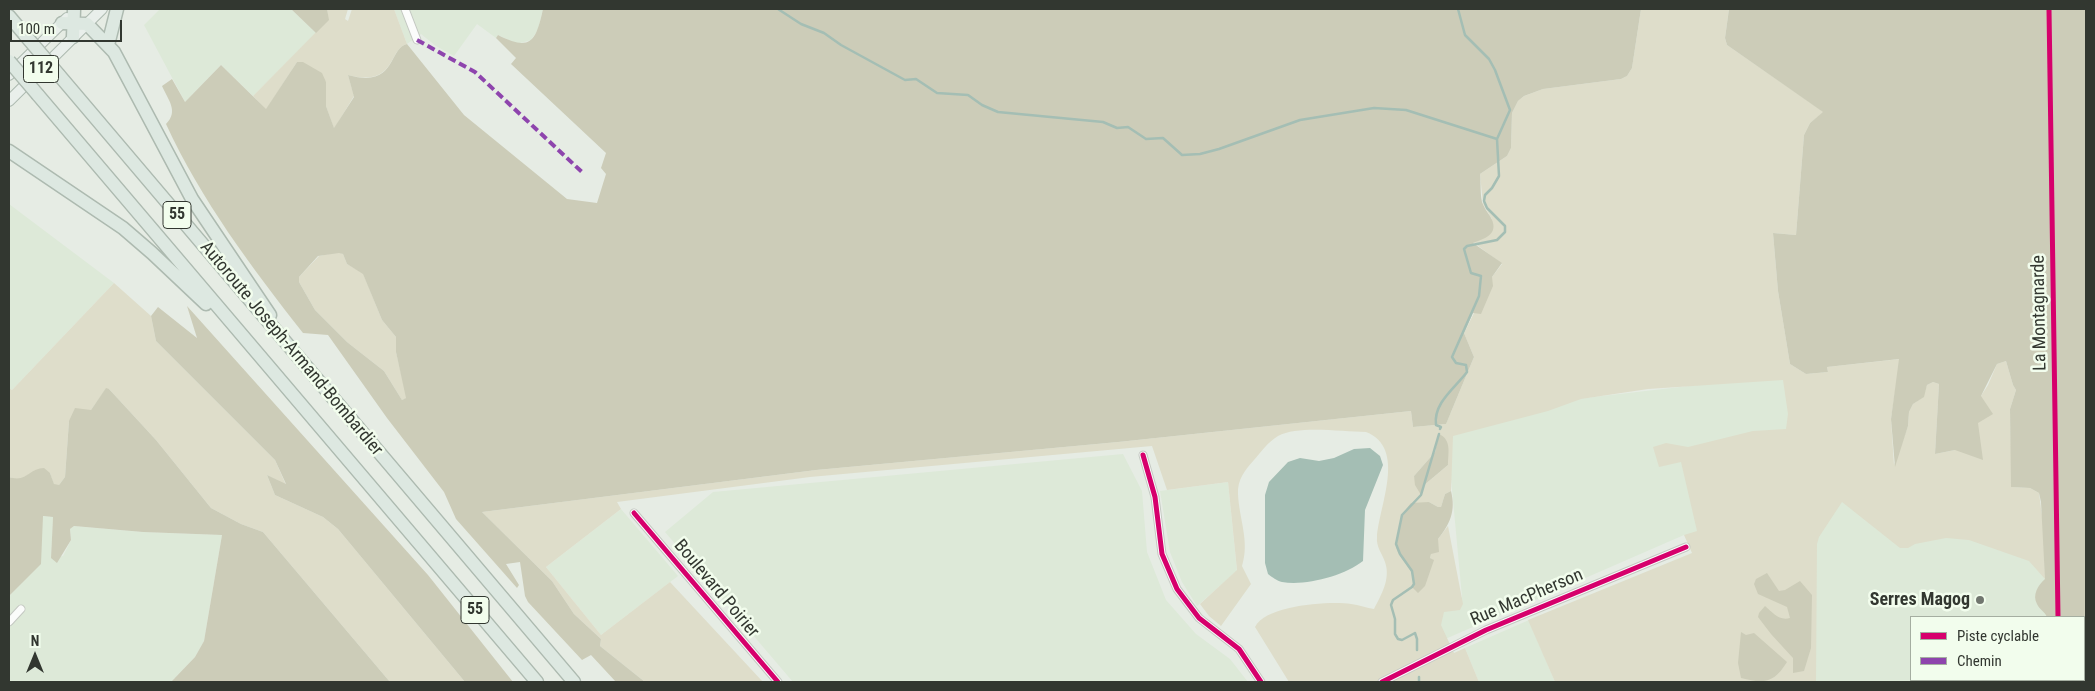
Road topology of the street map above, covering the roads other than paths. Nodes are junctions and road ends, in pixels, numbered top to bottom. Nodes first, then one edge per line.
1 (75, 9) edge
2 (102, 9) edge
3 (117, 9) edge
4 (405, 9) edge
5 (9, 16) edge
6 (74, 23) junction
7 (73, 37) joint
8 (417, 40) dead end
9 (108, 45) junction
10 (9, 61) edge
11 (9, 75) edge
12 (9, 101) edge
13 (9, 151) edge
14 (249, 343) junction
15 (296, 355) junction
16 (1143, 455) dead end
17 (634, 513) dead end
18 (1686, 547) dead end
19 (21, 609) dead end
20 (9, 622) edge
21 (537, 682) edge
22 (574, 682) edge
23 (778, 682) edge
24 (1261, 682) edge
25 (1382, 682) edge

1 - 6 highway
2 - 6 main road, 112
3 - 9 highway
4 - 8 street
5 - 15 highway, Autoroute Joseph-Armand-Bombardier / 55, bridge
6 - 7 highway
6 - 9 highway
6 - 11 main road, 112
7 - 12 main road, 112
9 - 15 highway
10 - 14 highway, Autoroute Joseph-Armand-Bombardier / 55, bridge
13 - 14 highway
14 - 21 highway, Autoroute Joseph-Armand-Bombardier / 55
15 - 22 highway, Autoroute Joseph-Armand-Bombardier / 55
16 - 24 street
17 - 23 street, Boulevard Poirier
18 - 25 street, Rue MacPherson
19 - 20 street

